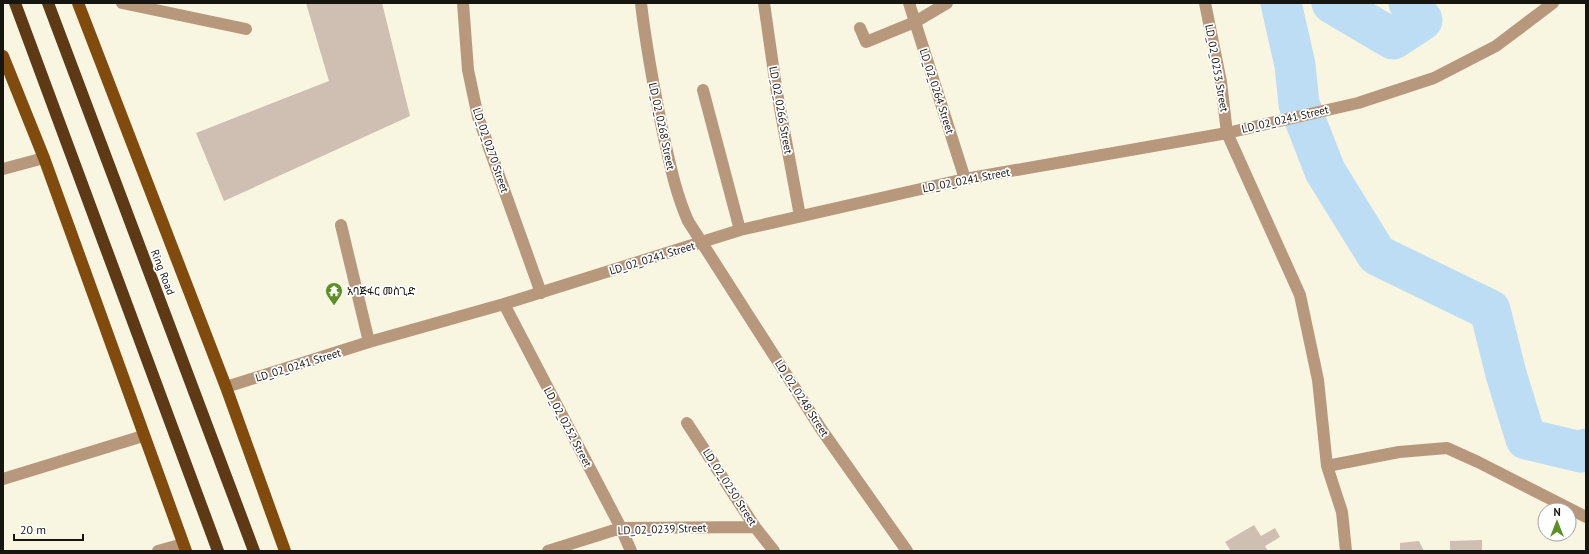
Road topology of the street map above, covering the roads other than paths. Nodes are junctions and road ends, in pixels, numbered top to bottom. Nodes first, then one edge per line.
1 (15, 3) edge
2 (48, 3) edge
3 (78, 3) edge
4 (122, 3) edge
5 (463, 3) edge
6 (641, 3) edge
7 (764, 3) edge
8 (909, 3) edge
9 (947, 3) edge
10 (1205, 3) edge
11 (1553, 3) edge
12 (915, 22) junction
13 (860, 28) dead end
14 (246, 29) dead end
15 (3, 56) edge
16 (703, 90) dead end
17 (1227, 133) junction
18 (44, 158) junction
19 (3, 169) edge
20 (965, 179) junction
21 (800, 216) junction
22 (341, 225) dead end
23 (740, 230) junction
24 (702, 242) junction
25 (540, 293) junction
26 (504, 304) junction
27 (369, 342) junction
28 (226, 387) junction
29 (687, 423) dead end
30 (143, 436) junction
31 (1328, 466) junction
32 (3, 479) edge
33 (1586, 516) edge
34 (755, 527) junction
35 (621, 528) junction
36 (184, 547) edge
37 (158, 551) edge
38 (218, 551) edge
39 (254, 551) edge
40 (285, 551) edge
41 (548, 551) edge
42 (631, 551) edge
43 (774, 551) edge
44 (907, 551) edge
45 (1346, 551) edge

1 - 38 highway
2 - 39 highway, Ring Road
3 - 28 main road
4 - 14 street
5 - 25 street, LD_02_0270 Street
6 - 24 street, LD_02_0268 Street
7 - 21 street, LD_02_0266 Street
8 - 12 street, LD_02_0264 Street
9 - 12 street
10 - 17 street, LD_02_0253 Street
11 - 17 street, LD_02_0241 Street
12 - 13 street
12 - 20 street, LD_02_0264 Street
15 - 18 main road
16 - 23 street
17 - 20 street, LD_02_0241 Street
17 - 31 street, LD_02_0253 Street
18 - 19 street
18 - 30 main road
20 - 21 street, LD_02_0241 Street
21 - 23 street, LD_02_0241 Street
22 - 27 street
23 - 24 street, LD_02_0241 Street
24 - 25 street, LD_02_0241 Street
24 - 44 street, LD_02_0248 Street
25 - 26 street, LD_02_0241 Street
26 - 27 street, LD_02_0241 Street
26 - 35 street, LD_02_0252 Street
27 - 28 street, LD_02_0241 Street
28 - 40 main road
29 - 34 street, LD_02_0250 Street
30 - 32 street
30 - 36 main road
31 - 33 street
31 - 45 street, LD_02_0253 Street
34 - 35 street, LD_02_0239 Street
34 - 43 street, LD_02_0250 Street
35 - 41 street, LD_02_0239 Street
35 - 42 street, LD_02_0252 Street
36 - 37 street

